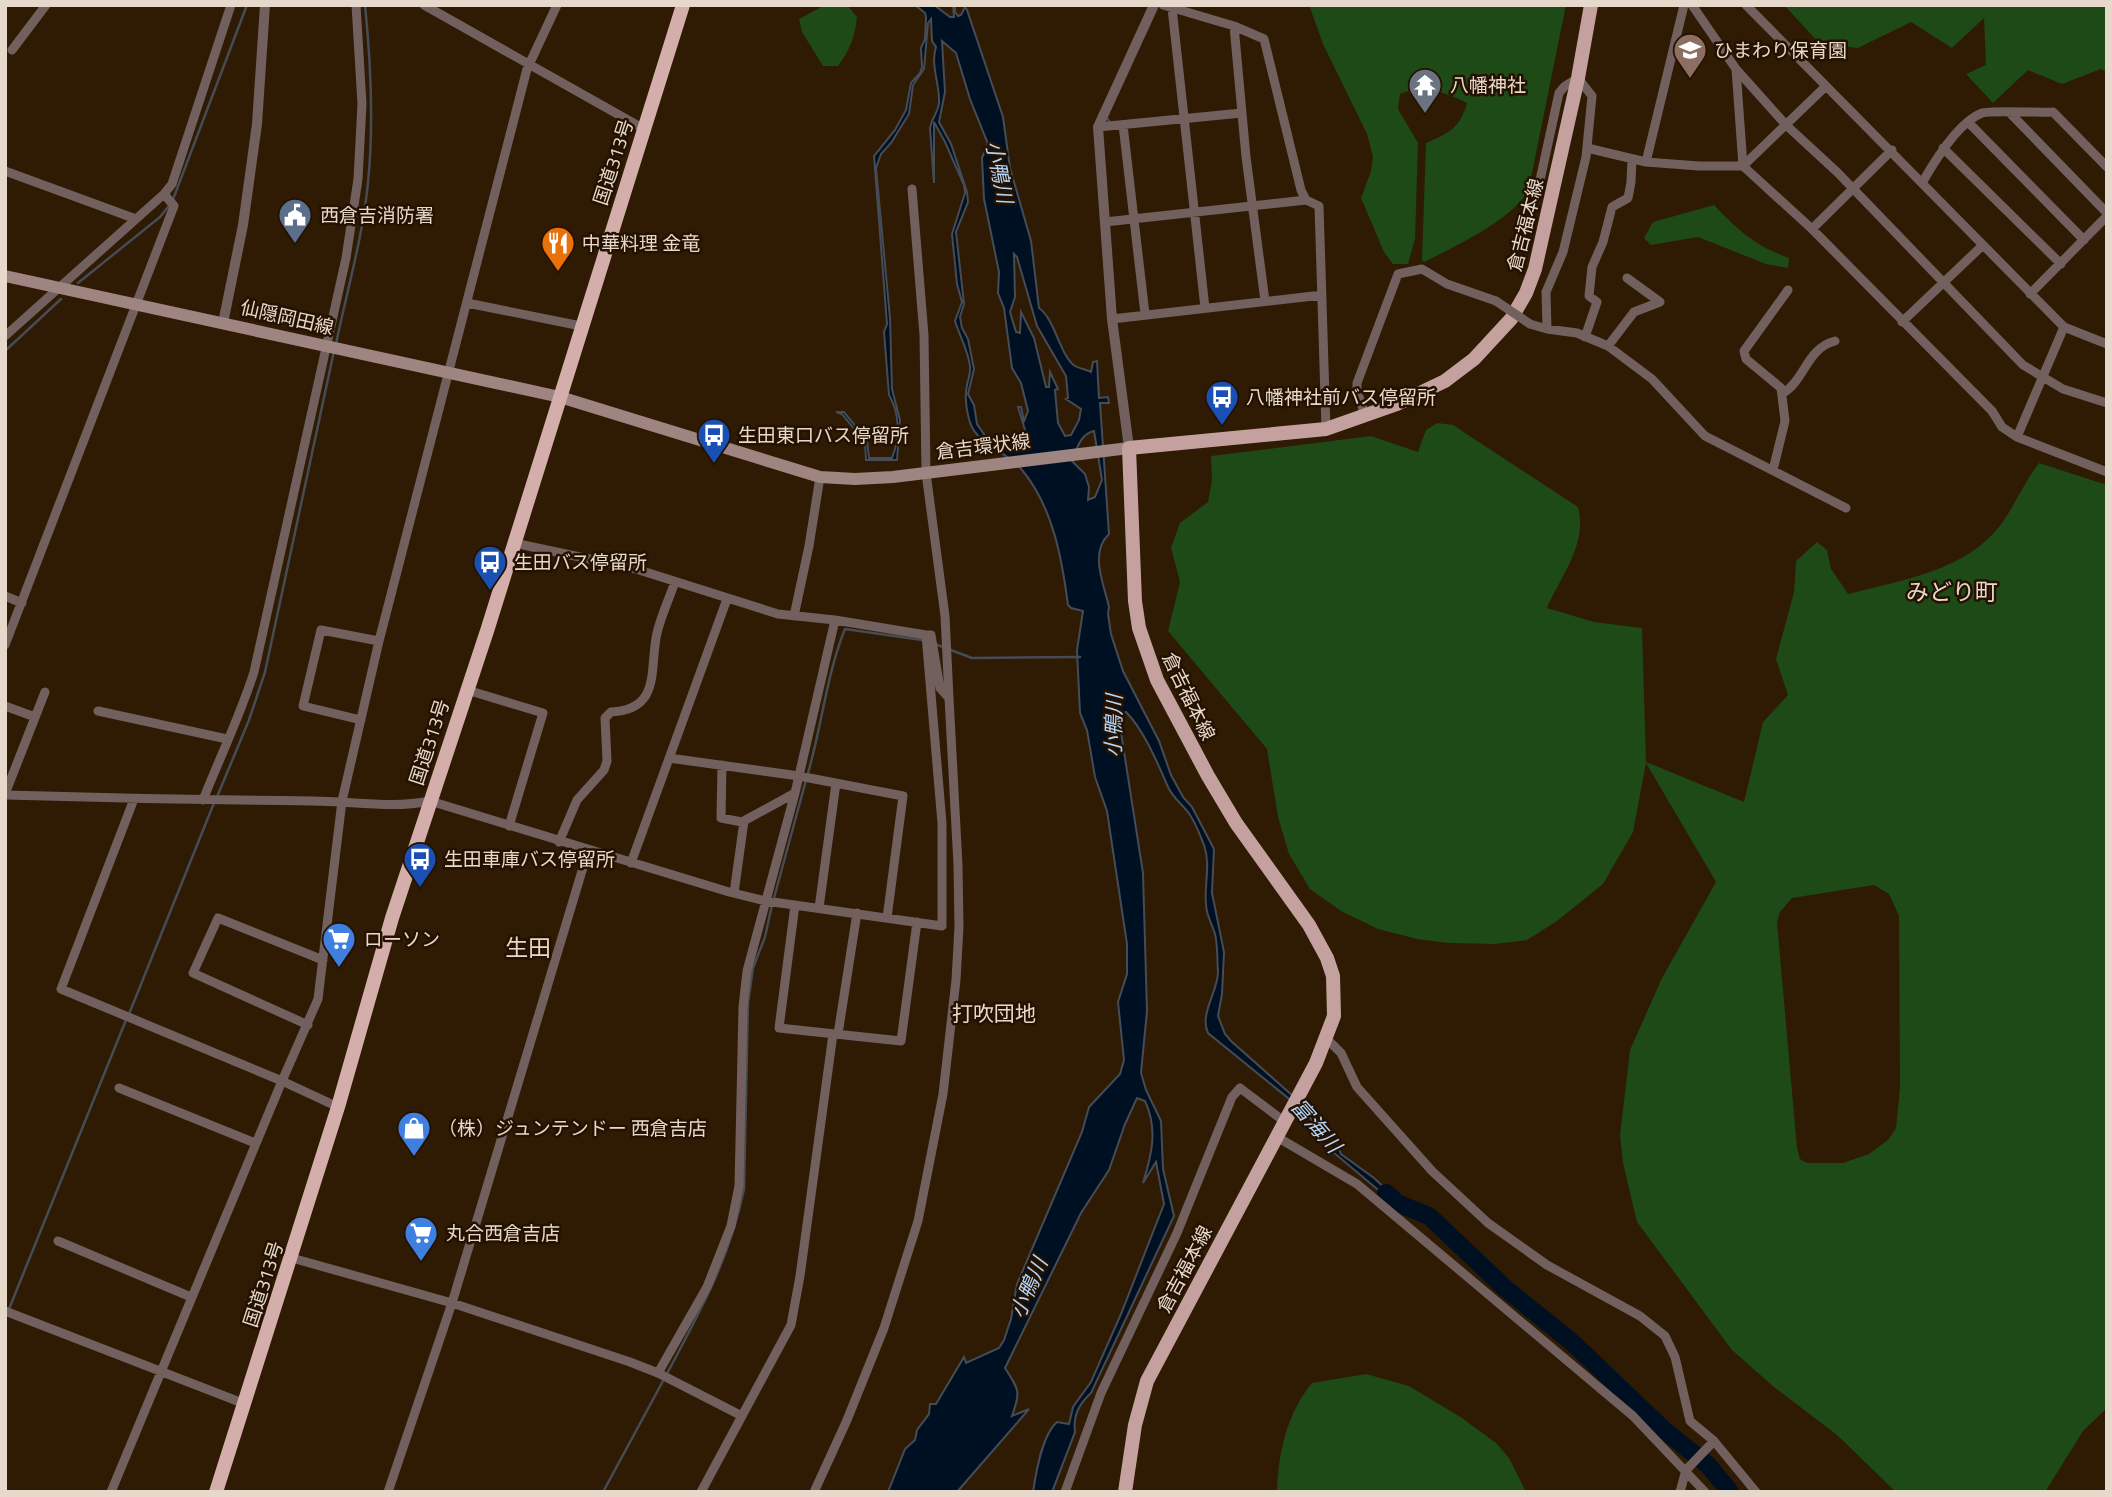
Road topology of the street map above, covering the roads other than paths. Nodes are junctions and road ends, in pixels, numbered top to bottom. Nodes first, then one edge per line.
1 (46, 5) edge
2 (231, 5) edge
3 (265, 5) edge
4 (356, 5) edge
5 (424, 5) edge
6 (557, 5) edge
7 (683, 5) edge
8 (1154, 5) edge
9 (1591, 5) edge
10 (1684, 5) edge
11 (1692, 5) edge
12 (1746, 5) edge
13 (1168, 7) edge
14 (1234, 26) junction
15 (12, 50) dead end
16 (530, 64) junction
17 (1736, 69) junction
18 (1578, 78) junction
19 (1826, 86) junction
20 (1242, 113) junction
21 (2010, 113) junction
22 (1185, 119) junction
23 (1968, 122) junction
24 (1123, 125) junction
25 (1786, 125) junction
26 (1098, 127) junction
27 (644, 129) junction
28 (1587, 148) junction
29 (1943, 148) junction
30 (1892, 150) junction
31 (1632, 159) junction
32 (1646, 162) junction
33 (1743, 166) junction
34 (2107, 167) edge
35 (5, 171) edge
36 (1922, 183) junction
37 (912, 189) dead end
38 (1854, 189) junction
39 (164, 194) junction
40 (1537, 194) dead end
41 (1306, 200) junction
42 (1252, 206) junction
43 (1194, 213) junction
44 (2107, 215) edge
45 (136, 219) junction
46 (1134, 220) junction
47 (1105, 222) junction
48 (1812, 229) junction
49 (2084, 240) junction
50 (1983, 245) junction
51 (2061, 264) junction
52 (5, 276) edge
53 (1627, 278) dead end
54 (1943, 283) junction
55 (59, 288) junction
56 (1788, 290) dead end
57 (2030, 294) junction
58 (1322, 295) junction
59 (1265, 301) junction
60 (467, 303) junction
61 (137, 304) junction
62 (1205, 308) junction
63 (1145, 314) junction
64 (1112, 319) junction
65 (1902, 322) junction
66 (223, 323) junction
67 (581, 326) junction
68 (2064, 327) junction
69 (1547, 329) junction
70 (5, 336) edge
71 (1585, 337) junction
72 (1835, 341) dead end
73 (2107, 344) edge
74 (1608, 346) junction
75 (332, 347) junction
76 (449, 372) junction
77 (2043, 379) junction
78 (1783, 393) junction
79 (560, 397) junction
80 (2107, 403) edge
81 (1365, 415) junction
82 (1326, 429) junction
83 (2017, 437) junction
84 (1129, 448) junction
85 (1773, 470) junction
86 (932, 471) junction
87 (2107, 472) edge
88 (820, 477) junction
89 (1846, 508) dead end
90 (514, 543) junction
91 (675, 582) junction
92 (5, 596) edge
93 (727, 599) junction
94 (22, 603) junction
95 (794, 616) junction
96 (835, 620) junction
97 (926, 635) junction
98 (379, 641) junction
99 (5, 645) edge
100 (467, 690) junction
101 (45, 692) dead end
102 (950, 698) junction
103 (5, 706) edge
104 (98, 711) dead end
105 (35, 717) junction
106 (361, 720) junction
107 (227, 739) junction
108 (669, 758) junction
109 (722, 765) junction
110 (799, 776) junction
111 (836, 783) junction
112 (794, 793) junction
113 (5, 795) edge
114 (134, 799) junction
115 (203, 800) junction
116 (342, 801) junction
117 (430, 801) junction
118 (744, 821) junction
119 (509, 826) junction
120 (559, 842) junction
121 (588, 851) junction
122 (631, 863) junction
123 (734, 893) junction
124 (766, 901) junction
125 (795, 905) junction
126 (819, 908) junction
127 (856, 914) junction
128 (887, 918) junction
129 (917, 922) junction
130 (323, 960) junction
131 (308, 1025) junction
132 (835, 1034) junction
133 (1327, 1040) junction
134 (282, 1081) junction
135 (119, 1088) dead end
136 (338, 1107) junction
137 (1286, 1119) junction
138 (1277, 1137) junction
139 (256, 1143) junction
140 (58, 1241) dead end
141 (292, 1258) junction
142 (191, 1297) junction
143 (452, 1303) junction
144 (9, 1312) edge
145 (160, 1372) junction
146 (658, 1373) junction
147 (245, 1404) junction
148 (742, 1416) junction
149 (1712, 1442) junction
150 (1687, 1468) junction
151 (111, 1492) edge
152 (216, 1492) edge
153 (388, 1492) edge
154 (701, 1492) edge
155 (814, 1492) edge
156 (1065, 1492) edge
157 (1125, 1492) edge
158 (1680, 1492) edge
159 (1705, 1492) edge
160 (1756, 1492) edge

1 - 15 street
2 - 39 street
3 - 66 street
4 - 75 street
5 - 16 street
6 - 16 street
7 - 27 highway, 国道313号
8 - 26 street
9 - 18 main road, 倉吉福本線
10 - 32 street
11 - 17 street
12 - 19 street
13 - 14 street
13 - 22 street
14 - 20 street
14 - 41 street
16 - 27 street
16 - 60 street
17 - 25 street
17 - 33 street
18 - 28 street
18 - 40 street
18 - 81 main road, 倉吉福本線
19 - 25 street
19 - 30 street
20 - 22 street
20 - 42 street
21 - 23 street
21 - 34 street
21 - 44 street
22 - 24 street
22 - 43 street
23 - 29 street
23 - 49 street
24 - 26 street
24 - 46 street
25 - 33 street
25 - 38 street
26 - 47 street
27 - 67 highway, 国道313号
28 - 31 street
28 - 69 street
29 - 36 street
29 - 51 street
30 - 36 street
30 - 38 street
31 - 32 street
31 - 71 street
32 - 33 street
33 - 48 street
35 - 45 street
36 - 50 street
37 - 86 street
38 - 48 street
38 - 54 street
39 - 45 street
39 - 61 street
41 - 42 street
41 - 58 street
42 - 43 street
42 - 59 street
43 - 46 street
43 - 62 street
44 - 49 street
45 - 55 street
46 - 47 street
46 - 63 street
47 - 64 street
48 - 65 street
49 - 51 street
50 - 54 street
50 - 57 street
51 - 57 street
52 - 55 main road, 仙隠岡田線
53 - 74 street
54 - 65 street
54 - 77 street
55 - 61 main road, 仙隠岡田線
55 - 70 street
56 - 78 street
57 - 68 street
58 - 59 street
58 - 82 street
59 - 62 street
60 - 67 street
60 - 76 street
61 - 66 main road, 仙隠岡田線
61 - 94 street
62 - 63 street
63 - 64 street
64 - 84 street
65 - 83 street
66 - 75 main road, 仙隠岡田線
67 - 79 highway, 国道313号
68 - 73 street
68 - 77 street
69 - 71 street
69 - 81 street, bridge
71 - 74 street
72 - 78 street
74 - 85 street
75 - 76 main road, 仙隠岡田線
75 - 107 street
76 - 79 main road, 仙隠岡田線
76 - 98 street
77 - 80 street
77 - 83 street
78 - 85 street
79 - 88 main road, 倉吉環状線
79 - 90 highway, 国道313号
81 - 82 main road, 倉吉福本線
82 - 84 main road, 倉吉福本線
83 - 87 street
84 - 86 main road, 倉吉環状線
84 - 133 main road, 倉吉福本線
85 - 89 street
86 - 88 main road, 倉吉環状線
86 - 102 street
88 - 95 street
90 - 91 street
90 - 100 highway, 国道313号
91 - 93 street
91 - 120 street
92 - 94 street
93 - 95 street
93 - 108 street
94 - 99 street
95 - 96 street
96 - 97 street
96 - 110 street
97 - 102 street
97 - 129 street
98 - 106 street
98 - 106 street
100 - 117 highway, 国道313号
100 - 119 street
101 - 105 street
102 - 155 street
103 - 105 street
104 - 107 street
105 - 113 street
106 - 116 street
107 - 115 street
108 - 109 street
108 - 122 street
109 - 110 street
109 - 118 street
110 - 111 street
110 - 112 street
111 - 126 street
111 - 128 street
112 - 118 street
112 - 124 street
113 - 114 street
114 - 115 street
114 - 134 street
115 - 116 street
116 - 117 street
116 - 130 street
117 - 119 street
117 - 136 highway, 国道313号
118 - 123 street
119 - 120 street
120 - 121 street
121 - 122 street
121 - 143 street
122 - 123 street
123 - 124 street
124 - 125 street
124 - 146 street
125 - 126 street
125 - 132 street
126 - 127 street
127 - 128 street
127 - 132 street
128 - 129 street
129 - 132 street
130 - 131 street
130 - 131 street
131 - 134 street
132 - 148 street
133 - 137 main road, 倉吉福本線
133 - 149 street
134 - 136 street
134 - 139 street
135 - 139 street
136 - 141 highway, 国道313号
137 - 138 main road, 倉吉福本線
137 - 156 street
138 - 150 street
138 - 157 main road, 倉吉福本線
139 - 142 street
140 - 142 street
141 - 143 street
141 - 147 highway, 国道313号
142 - 145 street
143 - 146 street
143 - 153 street
144 - 145 street
145 - 147 street
145 - 151 street
146 - 148 street
147 - 152 highway, 国道313号
148 - 154 street
149 - 150 street
149 - 160 street
150 - 158 street
150 - 159 street

